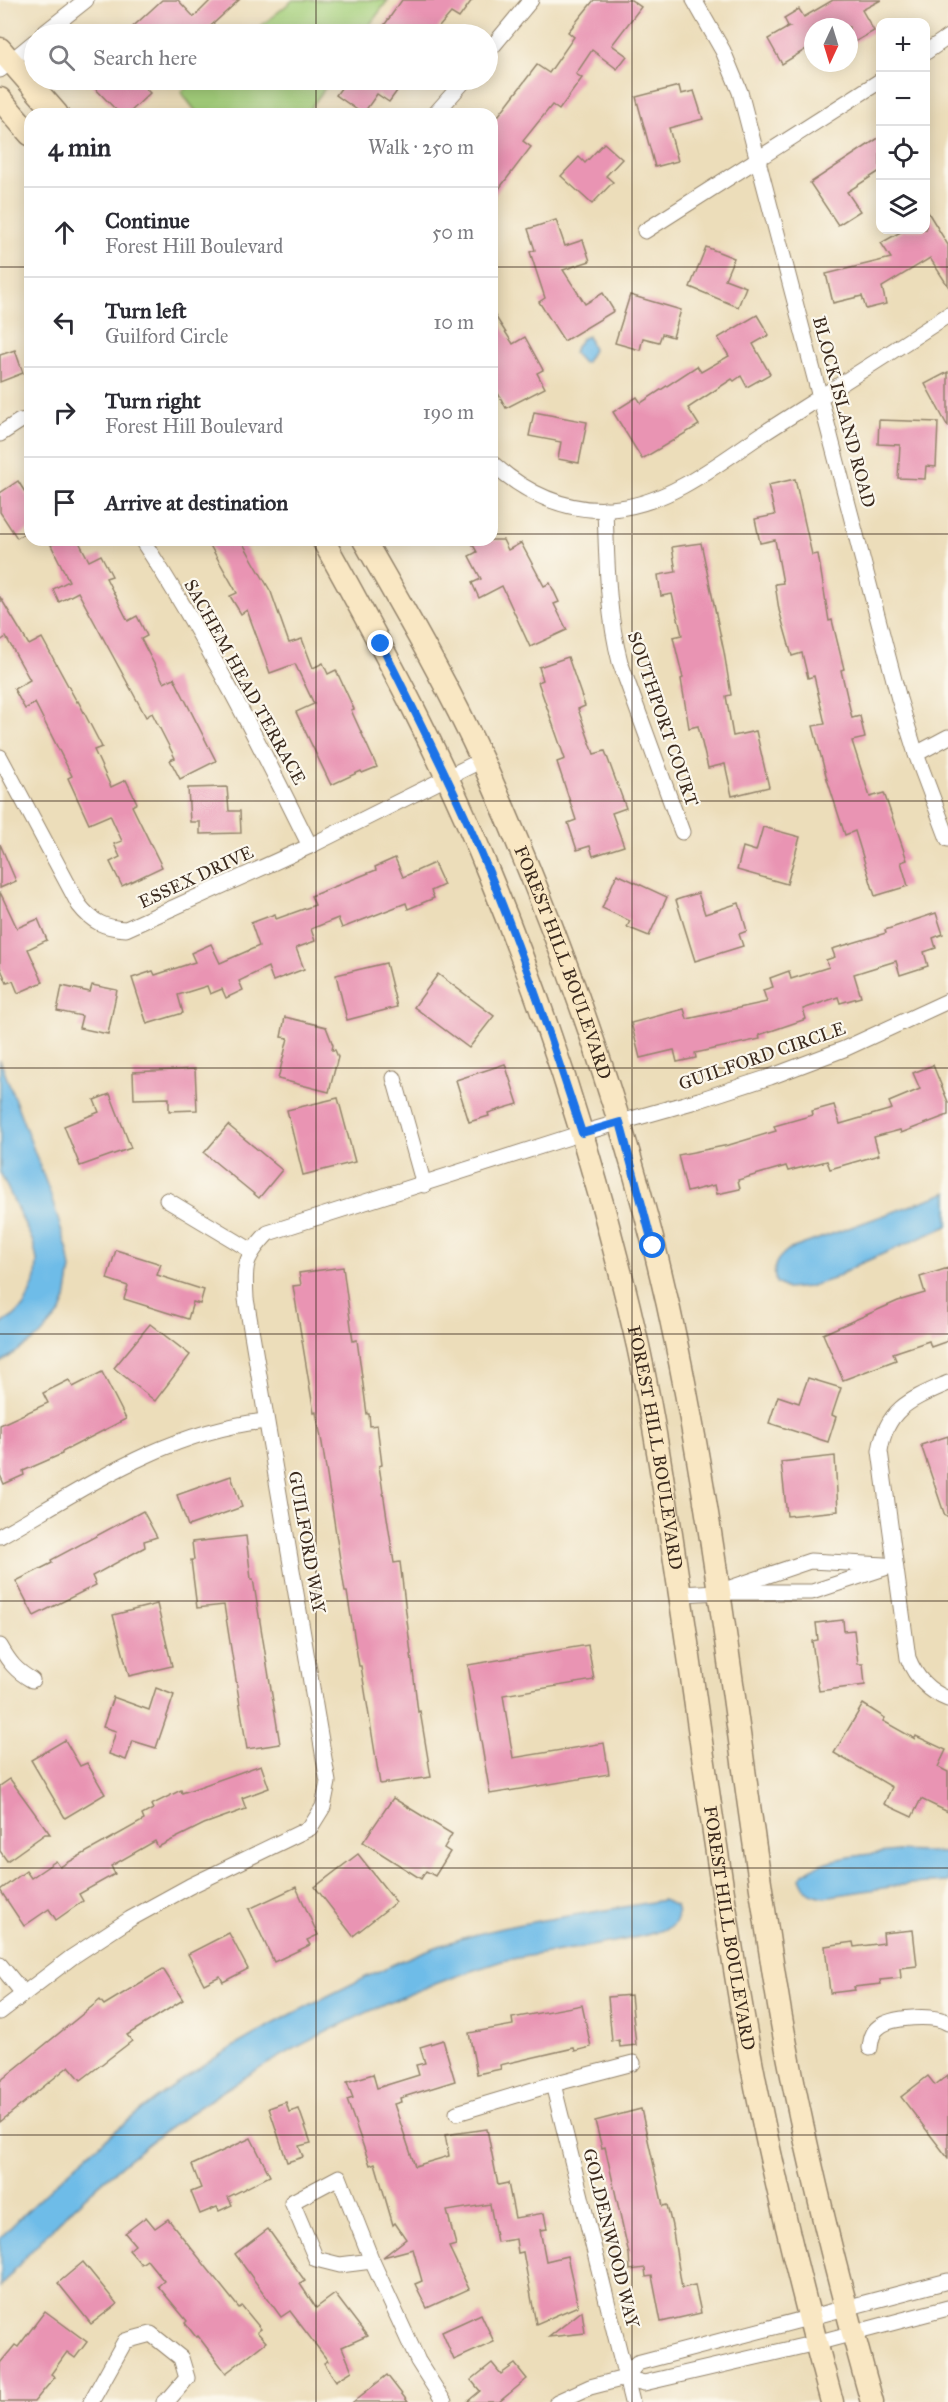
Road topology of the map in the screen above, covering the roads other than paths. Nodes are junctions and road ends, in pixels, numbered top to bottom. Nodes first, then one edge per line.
1 (86, 0) edge
2 (531, 0) edge
3 (694, 0) edge
4 (56, 24) edge
5 (948, 37) edge
6 (498, 40) edge
7 (24, 48) edge
8 (930, 49) edge
9 (4, 60) edge
10 (24, 80) edge
11 (876, 84) edge
12 (33, 90) edge
13 (456, 90) edge
14 (0, 99) edge
15 (51, 108) edge
16 (440, 108) edge
17 (24, 127) edge
18 (758, 159) junction
19 (645, 231) dead end
20 (948, 315) edge
21 (820, 398) junction
22 (24, 420) edge
23 (0, 434) edge
24 (498, 469) edge
25 (605, 509) junction
26 (146, 546) edge
27 (326, 546) edge
28 (367, 546) edge
29 (948, 737) edge
30 (916, 754) junction
31 (0, 757) edge
32 (482, 760) junction
33 (447, 777) junction
34 (682, 832) dead end
35 (948, 839) edge
36 (310, 846) junction
37 (948, 1001) edge
38 (394, 1078) dead end
39 (620, 1122) junction
40 (582, 1133) junction
41 (424, 1185) junction
42 (167, 1200) dead end
43 (252, 1251) junction
44 (948, 1383) edge
45 (266, 1421) junction
46 (0, 1536) edge
47 (894, 1565) junction
48 (719, 1592) junction
49 (680, 1594) junction
50 (0, 1646) edge
51 (32, 1680) dead end
52 (948, 1699) edge
53 (0, 1965) edge
54 (23, 1993) junction
55 (0, 2012) edge
56 (948, 2023) edge
57 (870, 2048) dead end
58 (633, 2063) dead end
59 (553, 2084) junction
60 (458, 2113) dead end
61 (372, 2261) junction
62 (948, 2281) edge
63 (845, 2308) junction
64 (948, 2308) edge
65 (809, 2319) junction
66 (852, 2333) junction
67 (816, 2343) junction
68 (625, 2378) junction
69 (91, 2402) edge
70 (164, 2402) edge
71 (444, 2402) edge
72 (558, 2402) edge
73 (632, 2402) edge
74 (832, 2402) edge
75 (872, 2402) edge

1 - 4 street
2 - 6 street
3 - 18 street, BLOCK ISLAND ROAD
5 - 8 street
7 - 9 street
9 - 10 main road
11 - 18 street
12 - 15 main road
13 - 16 street
14 - 17 main road
18 - 19 street
18 - 21 street, BLOCK ISLAND ROAD
20 - 21 street
21 - 25 street
21 - 30 street, BLOCK ISLAND ROAD
22 - 23 street
24 - 25 street
25 - 34 street, SOUTHPORT COURT
26 - 36 street, SACHEM HEAD TERRACE
27 - 33 main road, FOREST HILL BOULEVARD
28 - 32 main road, FOREST HILL BOULEVARD
29 - 30 street
30 - 35 street, BLOCK ISLAND ROAD
31 - 36 street, ESSEX DRIVE
32 - 33 street, ESSEX DRIVE
32 - 39 main road, FOREST HILL BOULEVARD
33 - 36 street, ESSEX DRIVE
33 - 40 main road, FOREST HILL BOULEVARD
37 - 39 street, GUILFORD CIRCLE
38 - 41 street
39 - 40 street, GUILFORD CIRCLE
39 - 48 main road, FOREST HILL BOULEVARD
40 - 41 street
40 - 49 main road, FOREST HILL BOULEVARD
41 - 43 street
42 - 43 street
43 - 45 street, GUILFORD WAY
44 - 47 street
45 - 46 street
45 - 54 street, GUILFORD WAY
47 - 48 street
47 - 48 street
47 - 52 street
48 - 49 street
48 - 63 main road, FOREST HILL BOULEVARD
49 - 65 main road, FOREST HILL BOULEVARD
50 - 51 street
53 - 54 street
54 - 55 street, GUILFORD WAY
56 - 57 street
58 - 59 street
59 - 60 street
59 - 68 street, GOLDENWOOD WAY
61 - 61 street
61 - 71 street
62 - 63 street
63 - 65 street
63 - 66 main road, FOREST HILL BOULEVARD
64 - 66 street
65 - 67 main road, FOREST HILL BOULEVARD
65 - 68 street
66 - 67 street
66 - 75 main road, FOREST HILL BOULEVARD
67 - 68 street
67 - 74 main road, FOREST HILL BOULEVARD
68 - 72 street
68 - 73 street, GOLDENWOOD WAY
69 - 70 street

